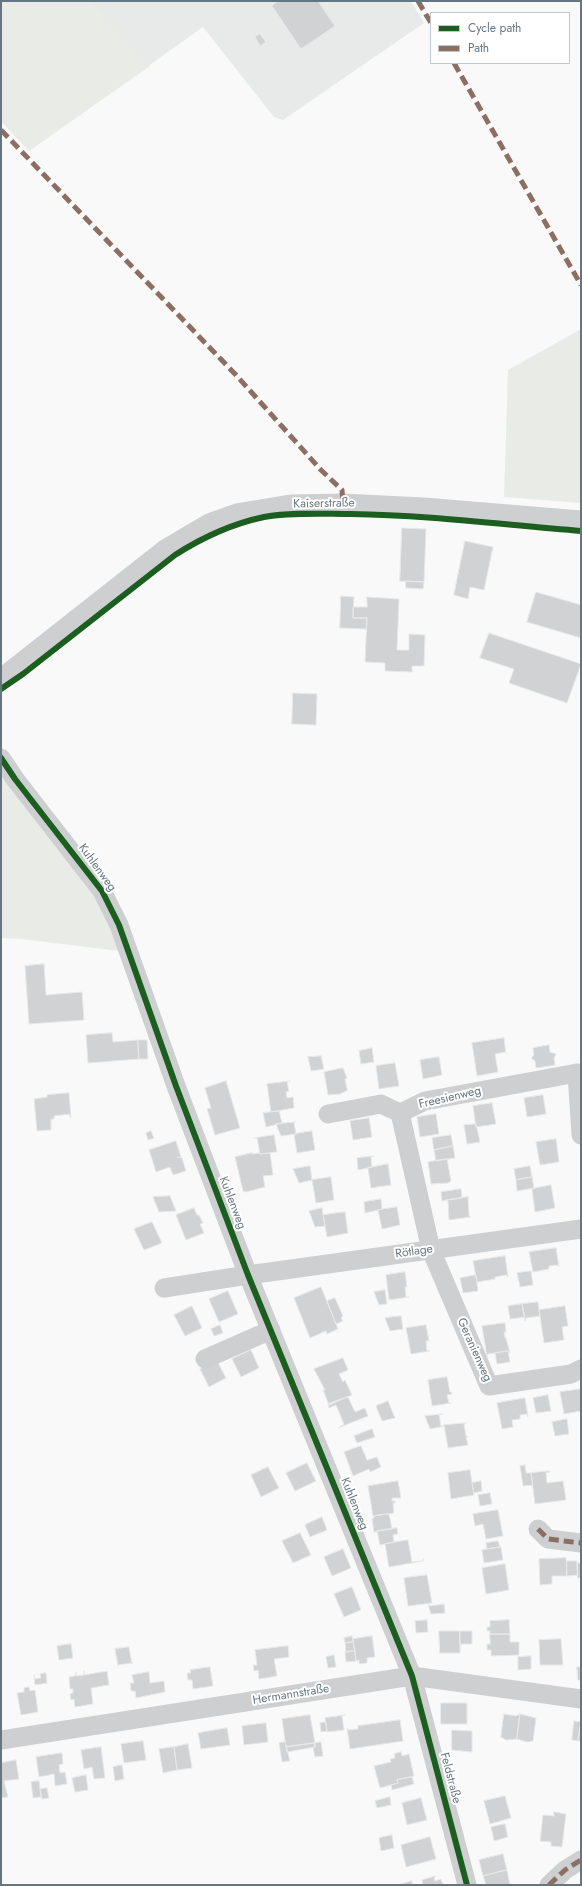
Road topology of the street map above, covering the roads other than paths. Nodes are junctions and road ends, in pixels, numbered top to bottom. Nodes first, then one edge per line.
1 (581, 520) edge
2 (1, 678) edge
3 (1, 758) edge
4 (400, 1113) junction
5 (328, 1114) dead end
6 (581, 1135) edge
7 (581, 1229) edge
8 (431, 1250) junction
9 (248, 1275) junction
10 (164, 1288) dead end
11 (271, 1330) junction
12 (205, 1359) dead end
13 (581, 1369) edge
14 (538, 1529) dead end
15 (581, 1543) edge
16 (412, 1676) junction
17 (581, 1699) edge
18 (1, 1740) edge
19 (581, 1860) edge
20 (467, 1885) edge
21 (549, 1885) edge

1 - 2 street, Kaiserstraße
3 - 9 street, Kuhlenweg
4 - 5 street
4 - 6 street, Freesienweg
4 - 8 street
7 - 8 street, Rötlage
8 - 9 street, Rötlage
8 - 13 street, Geranienweg
9 - 10 street, Rötlage
9 - 11 street, Kuhlenweg
11 - 12 street
11 - 16 street, Kuhlenweg
14 - 15 street
16 - 17 street, Hermannstraße
16 - 18 street, Hermannstraße
16 - 20 street, Feldstraße
19 - 21 street

